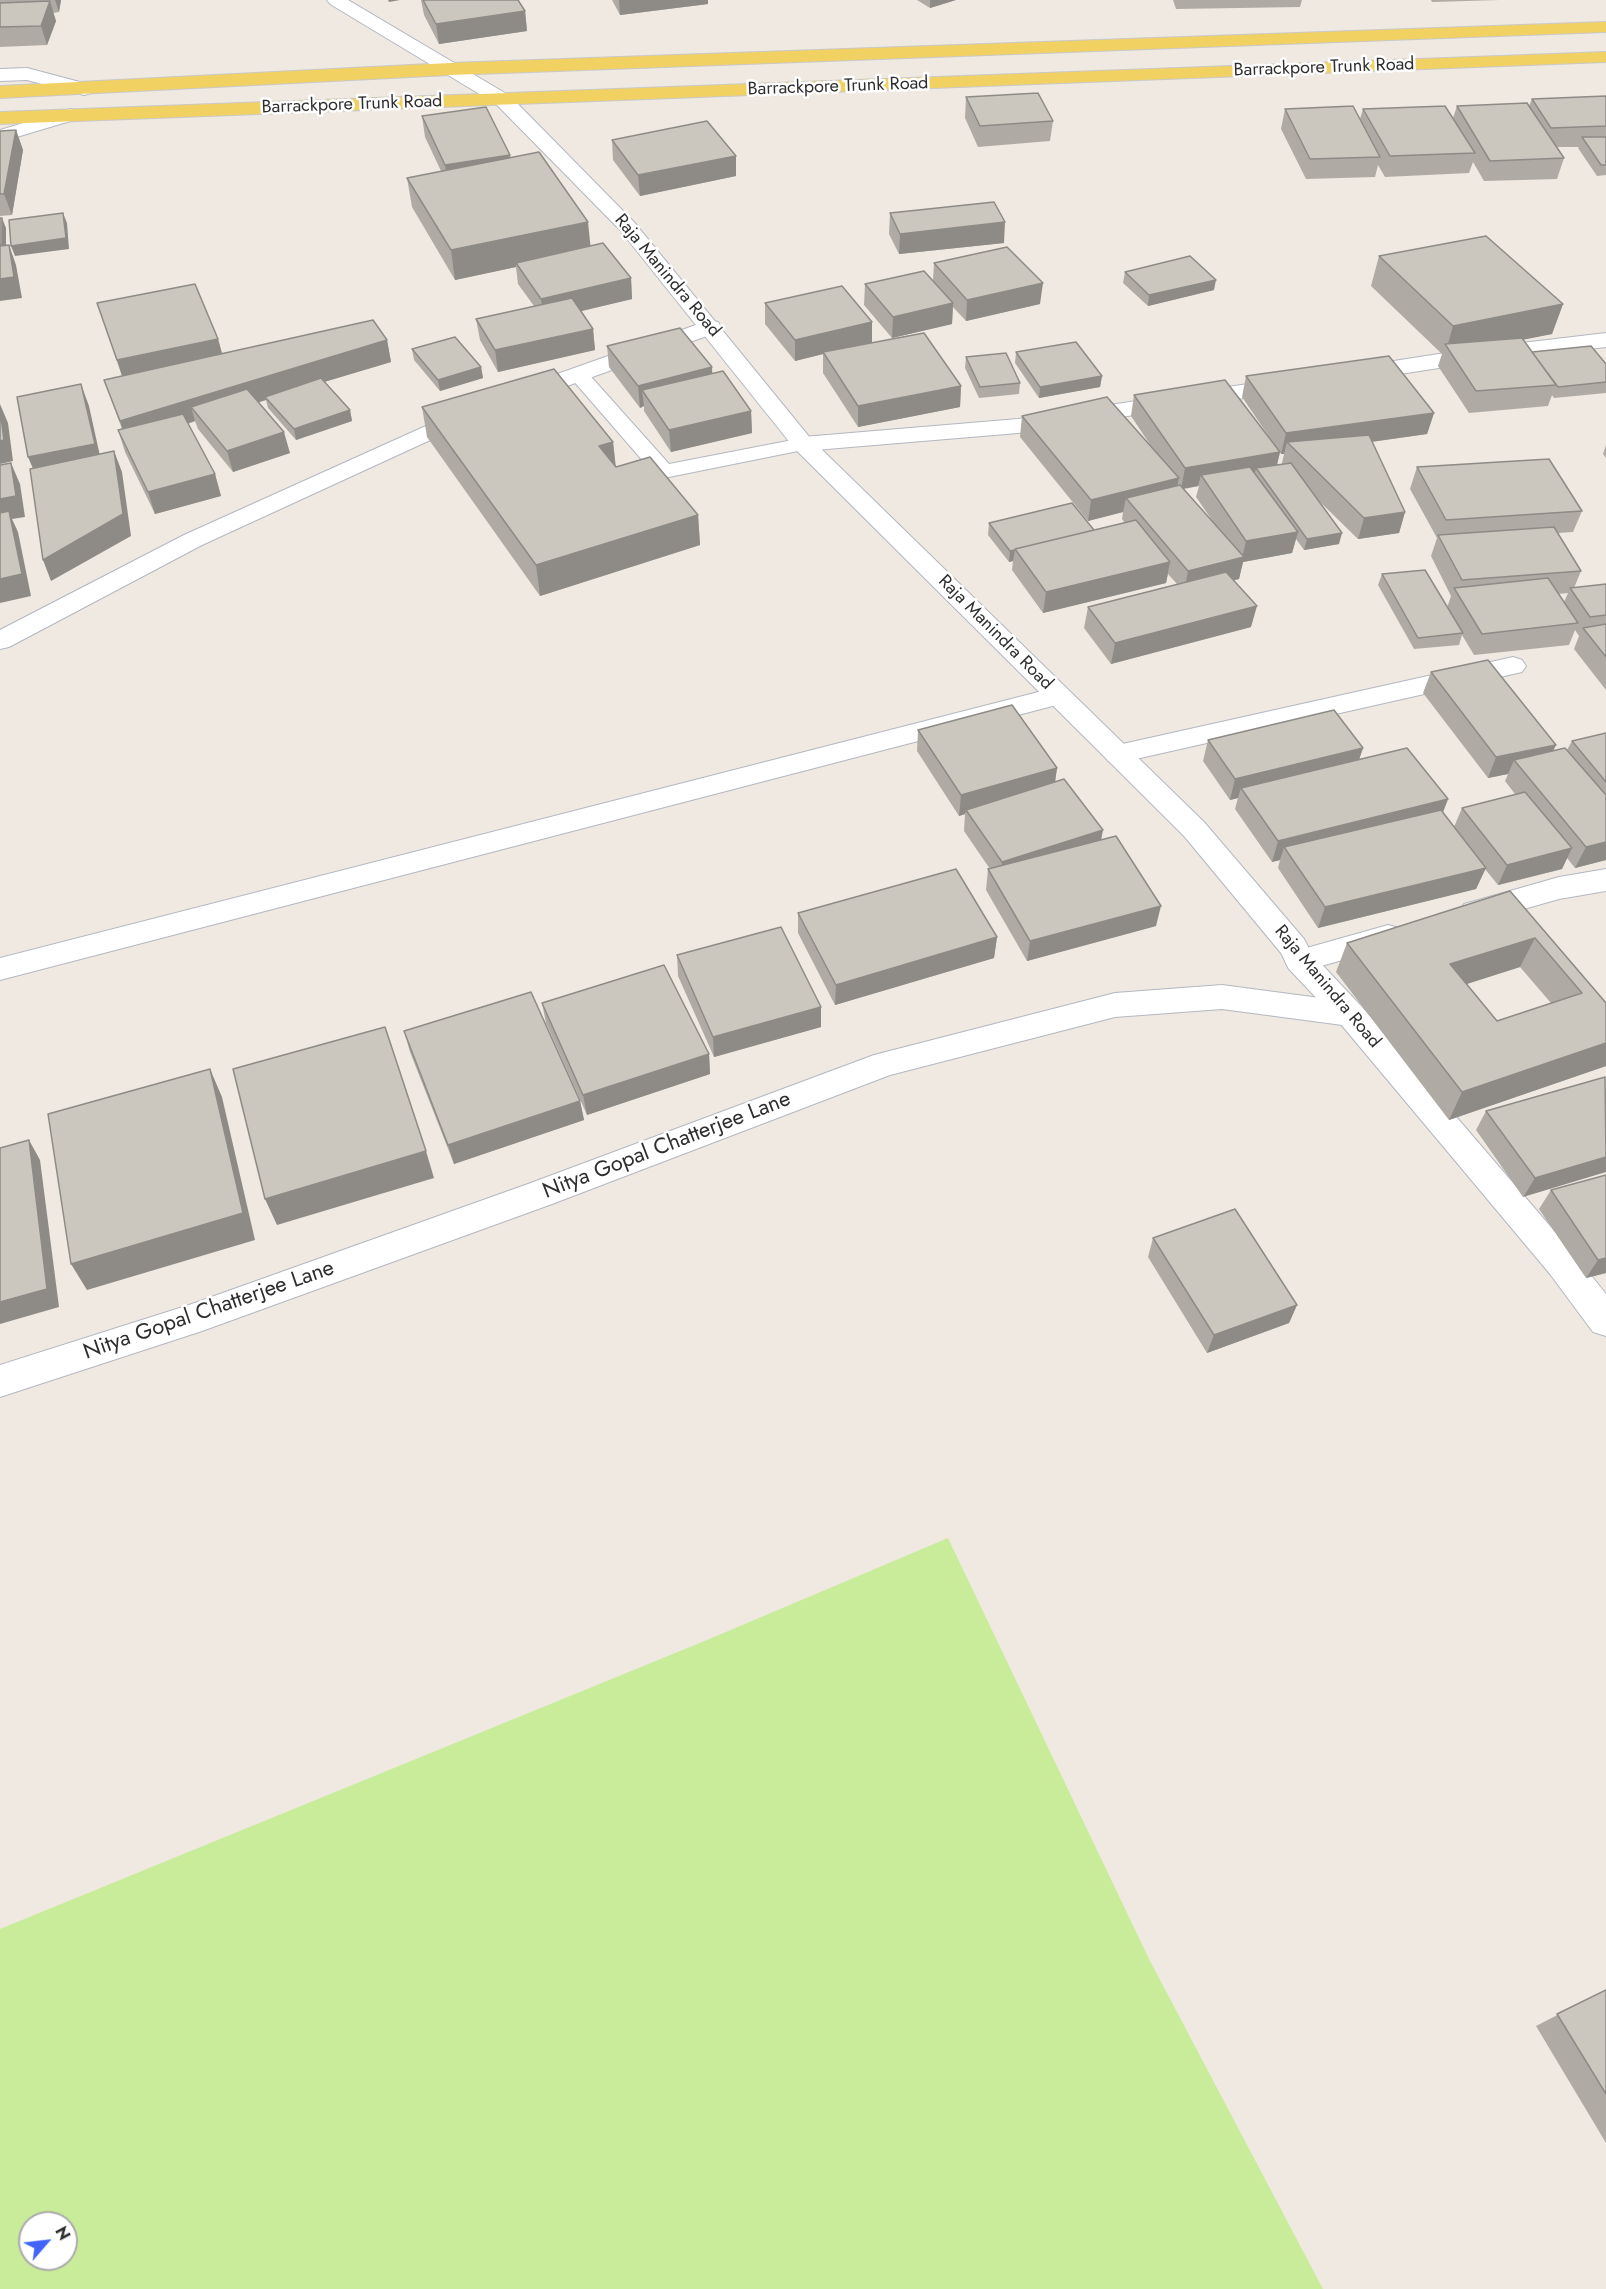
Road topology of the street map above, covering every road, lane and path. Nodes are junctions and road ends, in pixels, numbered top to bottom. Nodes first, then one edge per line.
1 (336, 0) edge
2 (1606, 27) edge
3 (1606, 57) edge
4 (450, 69) junction
5 (0, 75) edge
6 (84, 89) junction
7 (0, 92) edge
8 (503, 100) junction
9 (70, 115) junction
10 (9, 117) edge
11 (0, 136) edge
12 (710, 327) junction
13 (1606, 340) edge
14 (578, 374) junction
15 (1332, 378) edge
16 (1308, 381) edge
17 (803, 444) junction
18 (0, 641) edge
19 (1513, 666) dead end
20 (1058, 696) junction
21 (1118, 754) junction
22 (1606, 880) edge
23 (1447, 920) edge
24 (1413, 929) edge
25 (1300, 961) junction
26 (0, 969) edge
27 (1350, 1014) junction
28 (1606, 1321) edge
29 (0, 1381) edge

1 - 4 street, Raja Manindra Road
2 - 4 main road, Barrackpore Trunk Road
3 - 8 main road, Barrackpore Trunk Road
4 - 6 main road, Barrackpore Trunk Road
4 - 8 street, Raja Manindra Road
5 - 6 street
6 - 7 main road, Barrackpore Trunk Road
8 - 9 main road, Barrackpore Trunk Road
8 - 12 street, Raja Manindra Road
9 - 10 main road, Barrackpore Trunk Road
9 - 11 street
12 - 14 street
12 - 17 street, Raja Manindra Road
13 - 15 street
14 - 17 lane
14 - 18 street
16 - 17 street
17 - 20 street, Raja Manindra Road
19 - 21 street
20 - 21 street, Raja Manindra Road
20 - 26 street
21 - 25 street, Raja Manindra Road
22 - 23 street
24 - 25 street
25 - 27 street, Raja Manindra Road
27 - 28 street, Raja Manindra Road
27 - 29 street, Nitya Gopal Chatterjee Lane

